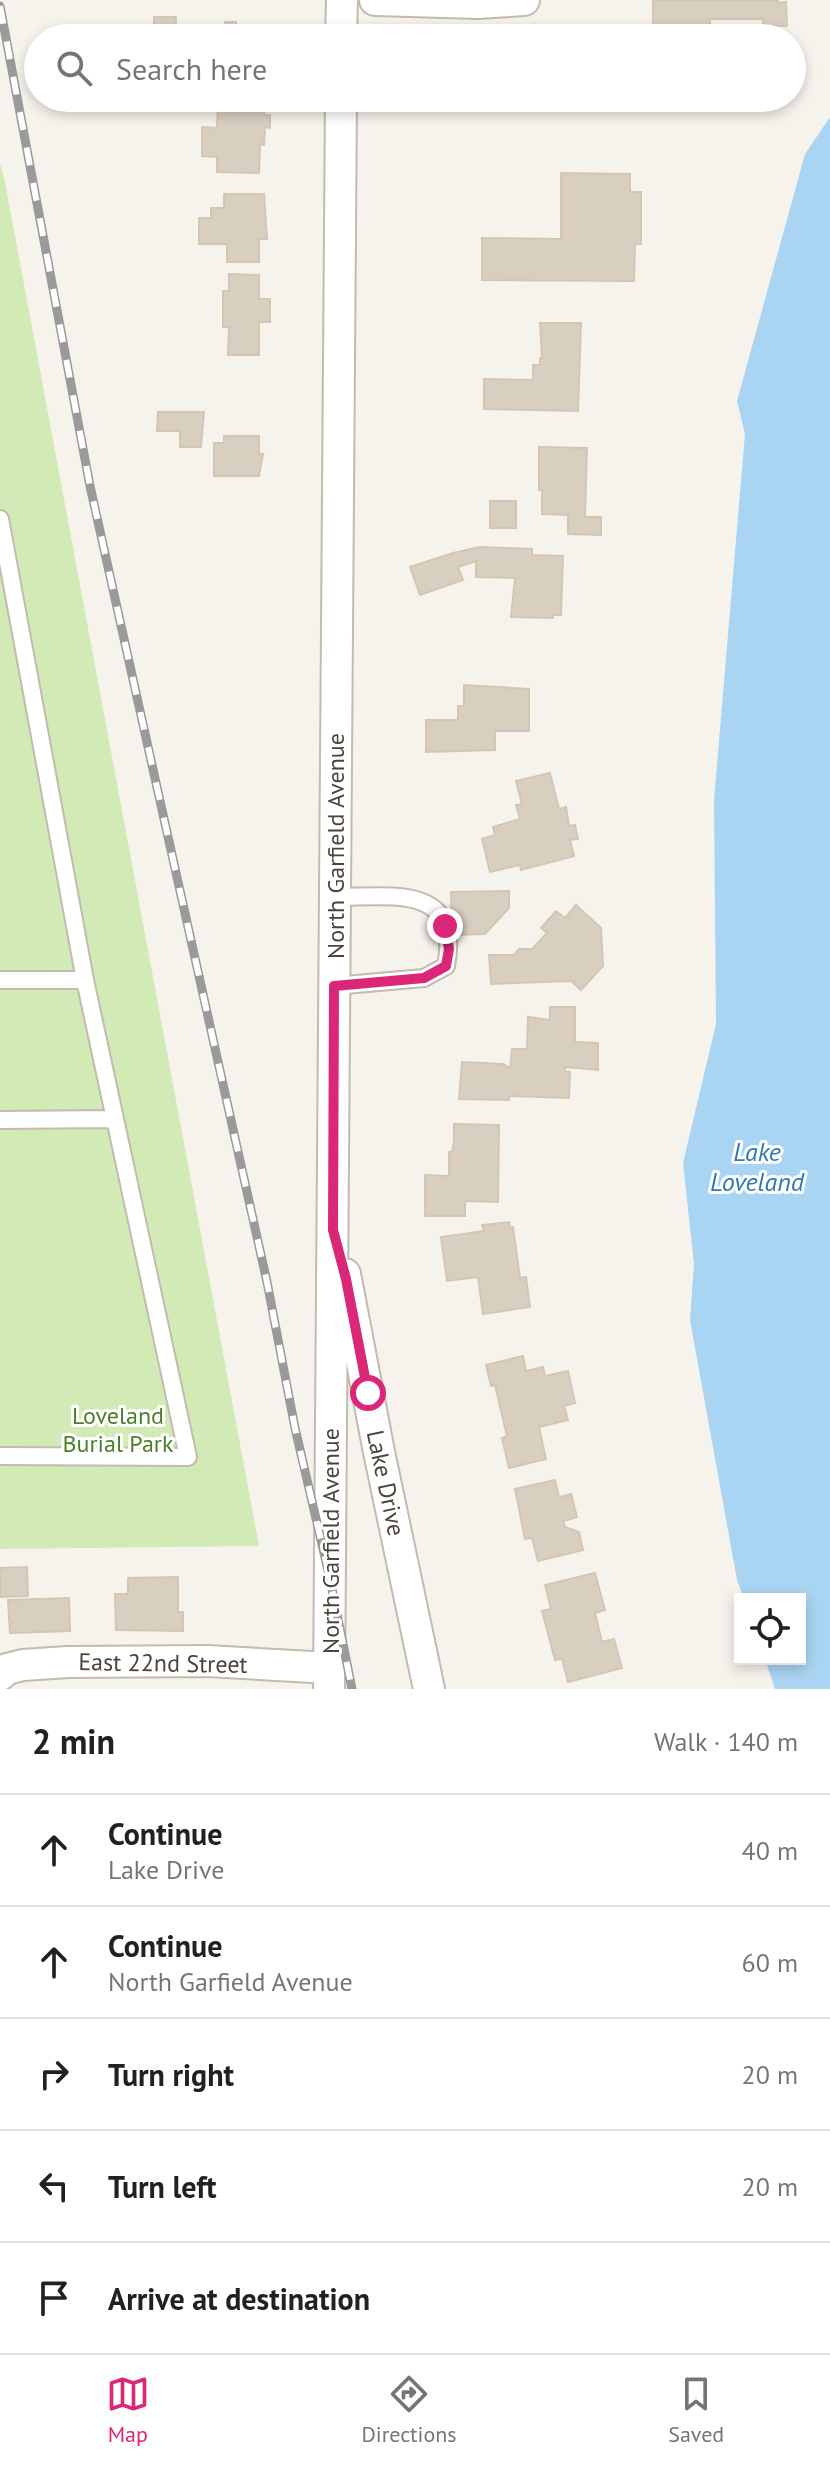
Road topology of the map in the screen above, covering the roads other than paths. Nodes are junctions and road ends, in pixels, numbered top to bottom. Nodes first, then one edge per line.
1 (342, 0) edge
2 (375, 0) edge
3 (524, 0) edge
4 (341, 24) edge
5 (341, 112) edge
6 (0, 519) edge
7 (335, 897) junction
8 (0, 980) edge
9 (85, 980) junction
10 (334, 986) junction
11 (113, 1119) junction
12 (0, 1120) edge
13 (333, 1230) junction
14 (0, 1456) edge
15 (1, 1673) edge
16 (329, 1679) edge
17 (429, 1689) edge

1 - 4 street
2 - 3 street
5 - 7 street, North Garfield Avenue
6 - 9 lane
7 - 10 street, North Garfield Avenue
7 - 10 lane
8 - 9 lane
9 - 11 lane
10 - 13 street, North Garfield Avenue
11 - 12 lane
11 - 14 lane
13 - 16 street, North Garfield Avenue
13 - 17 street, Lake Drive
15 - 16 street, East 22nd Street

